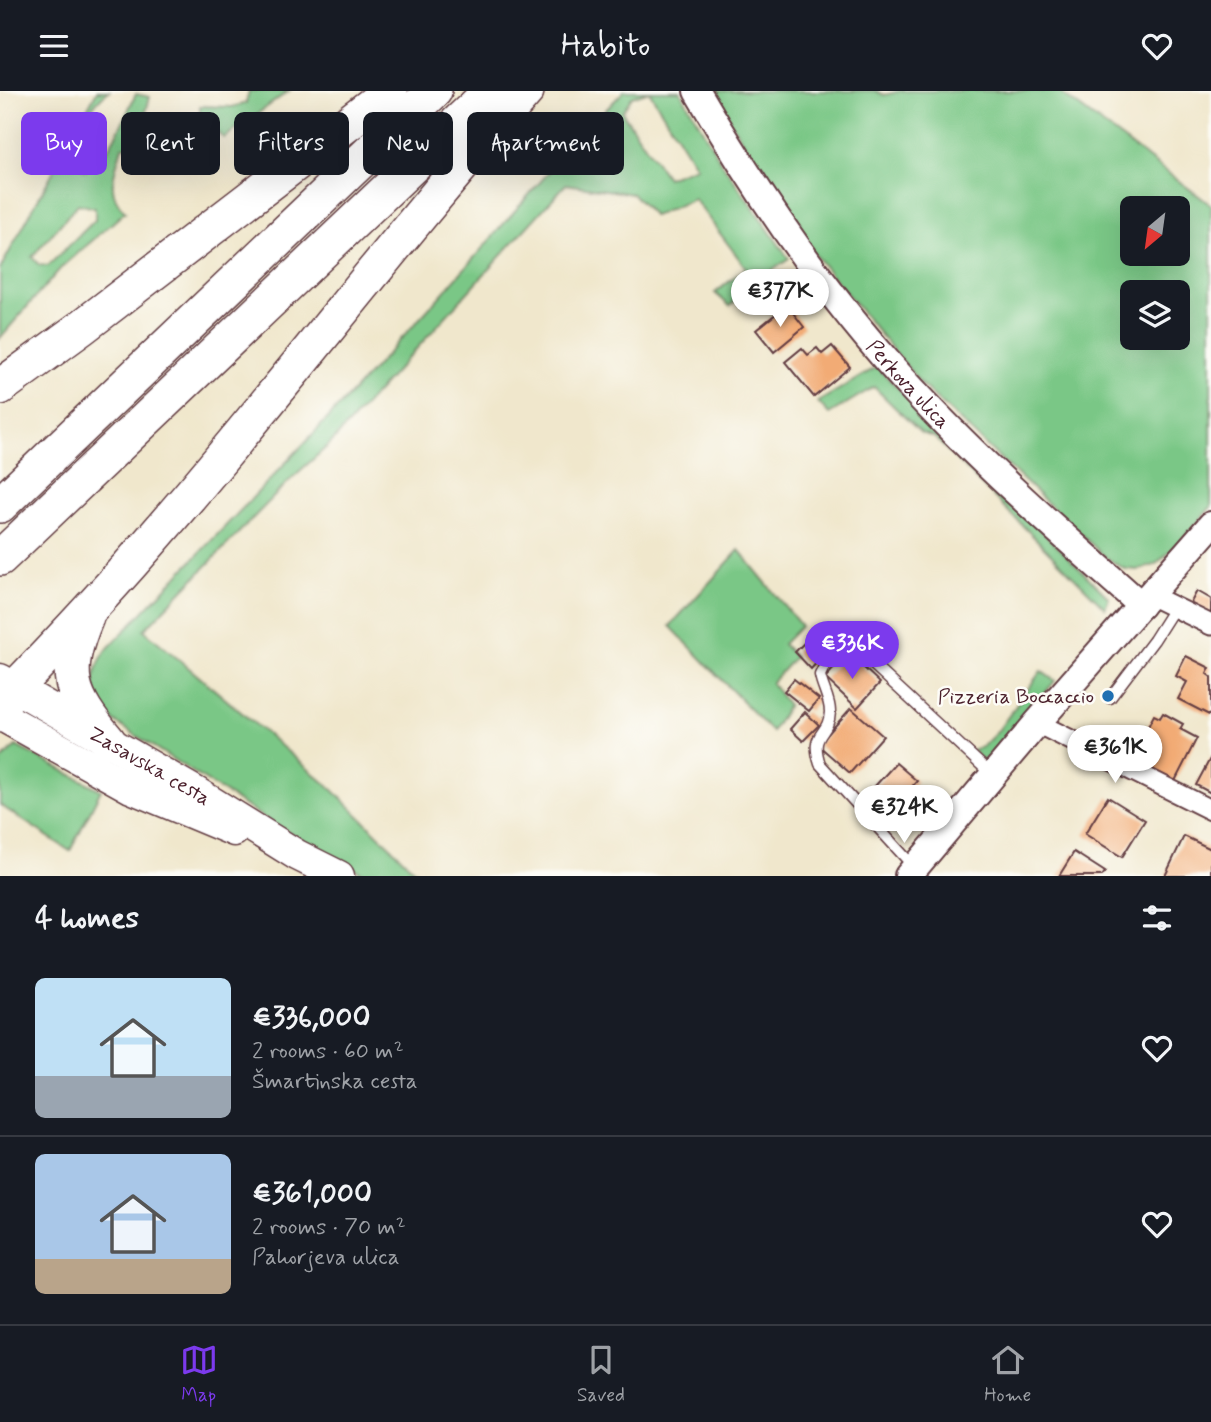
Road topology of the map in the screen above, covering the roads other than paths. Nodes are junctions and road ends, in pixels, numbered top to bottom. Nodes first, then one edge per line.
1 (390, 91) edge
2 (434, 91) edge
3 (491, 91) edge
4 (526, 91) edge
5 (697, 91) edge
6 (0, 387) edge
7 (0, 505) edge
8 (1211, 525) edge
9 (0, 558) edge
10 (1145, 600) junction
11 (1175, 607) junction
12 (88, 612) junction
13 (1211, 625) edge
14 (4, 696) edge
15 (1110, 698) dead end
16 (1037, 723) junction
17 (108, 741) junction
18 (992, 776) junction
19 (1211, 810) edge
20 (297, 855) junction
21 (911, 872) edge
22 (339, 876) edge

1 - 6 highway
2 - 7 highway
3 - 9 highway
4 - 12 highway
5 - 10 street, Perkova ulica
8 - 10 street
10 - 11 street
10 - 16 street
11 - 13 street
11 - 15 lane
12 - 14 highway
12 - 17 highway
14 - 17 main road, Zasavska cesta
14 - 20 main road, Zasavska cesta
16 - 18 street
16 - 19 street
17 - 20 main road, Zasavska cesta
18 - 21 street
18 - 21 lane
20 - 22 main road, Zasavska cesta

